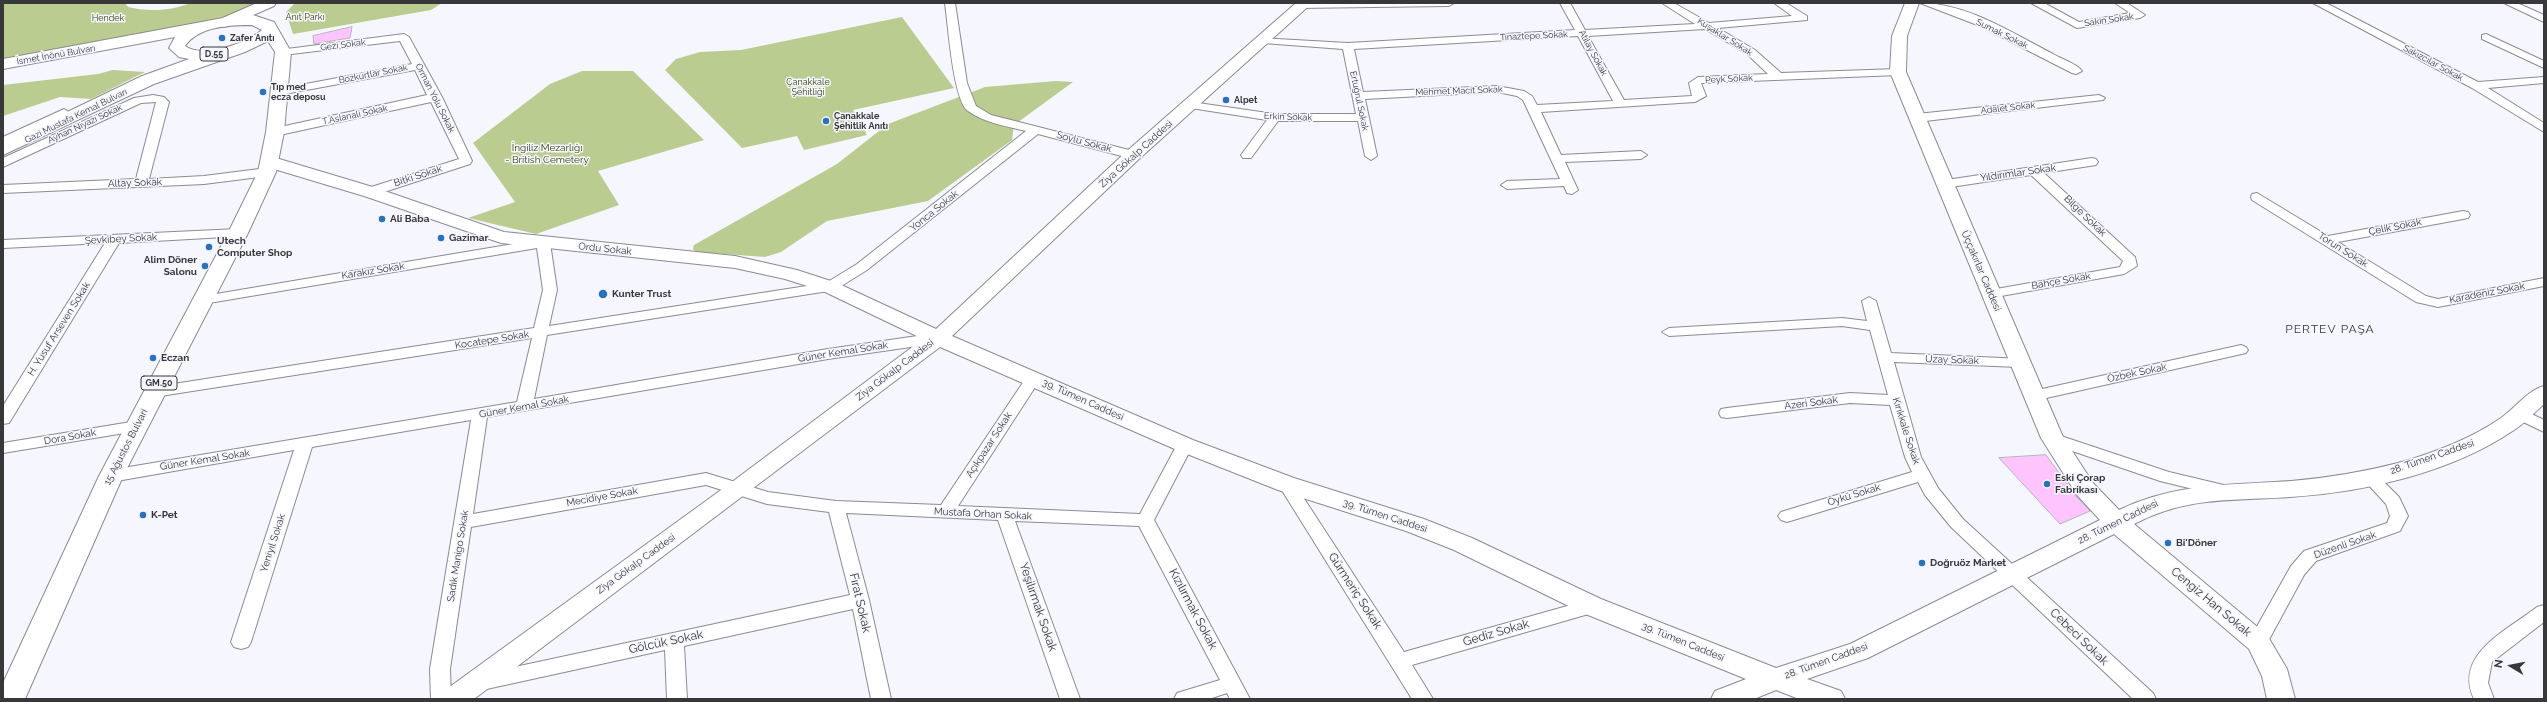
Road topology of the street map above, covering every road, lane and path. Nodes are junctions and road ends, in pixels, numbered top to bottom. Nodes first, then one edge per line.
1 (270, 3) edge
2 (281, 3) edge
3 (950, 3) edge
4 (1449, 3) edge
5 (1565, 3) edge
6 (1667, 3) edge
7 (1778, 3) edge
8 (1912, 3) edge
9 (1925, 3) edge
10 (2036, 3) edge
11 (2120, 3) edge
12 (2318, 3) edge
13 (2510, 3) edge
14 (1303, 5) edge
15 (2544, 19) edge
16 (215, 24) junction
17 (1709, 26) junction
18 (268, 27) junction
19 (1583, 34) junction
20 (404, 37) joint
21 (2486, 37) dead end
22 (1263, 40) junction
23 (110, 45) junction
24 (1348, 46) junction
25 (180, 51) junction
26 (224, 53) junction
27 (282, 56) junction
28 (3, 64) edge
29 (2544, 65) edge
30 (419, 66) junction
31 (2076, 71) dead end
32 (1898, 72) junction
33 (1778, 77) junction
34 (148, 80) junction
35 (2544, 80) edge
36 (2476, 86) junction
37 (279, 92) junction
38 (1358, 96) junction
39 (436, 97) junction
40 (2099, 98) dead end
41 (1620, 104) junction
42 (1191, 105) junction
43 (1534, 109) junction
44 (64, 113) dead end
45 (1362, 117) junction
46 (1275, 118) junction
47 (1917, 118) junction
48 (2544, 128) edge
49 (1035, 130) junction
50 (275, 132) junction
51 (3, 142) edge
52 (3, 150) edge
53 (1133, 155) junction
54 (1247, 155) dead end
55 (1641, 155) dead end
56 (1371, 156) dead end
57 (1557, 159) junction
58 (466, 161) joint
59 (2092, 162) dead end
60 (3, 163) edge
61 (269, 167) junction
62 (2033, 170) junction
63 (142, 182) junction
64 (1507, 184) dead end
65 (1944, 184) junction
66 (3, 189) edge
67 (370, 192) junction
68 (2257, 197) dead end
69 (2463, 215) dead end
70 (238, 233) junction
71 (114, 240) junction
72 (2326, 240) junction
73 (543, 243) junction
74 (3, 244) edge
75 (2130, 266) joint
76 (2544, 282) edge
77 (830, 287) junction
78 (1990, 294) junction
79 (203, 300) junction
80 (1869, 302) dead end
81 (2430, 302) joint
82 (1876, 326) junction
83 (542, 332) junction
84 (1669, 332) dead end
85 (938, 338) junction
86 (2241, 350) dead end
87 (1885, 357) junction
88 (2019, 362) junction
89 (1033, 378) junction
90 (154, 392) junction
91 (2544, 392) edge
92 (2033, 396) junction
93 (1896, 400) junction
94 (524, 407) junction
95 (1727, 413) dead end
96 (2519, 413) junction
97 (480, 414) junction
98 (3, 419) edge
99 (137, 426) junction
100 (2544, 427) edge
101 (2052, 438) junction
102 (306, 443) junction
103 (1185, 445) junction
104 (3, 448) edge
105 (1921, 475) junction
106 (111, 476) junction
107 (2370, 478) junction
108 (1286, 484) junction
109 (740, 488) junction
110 (2228, 492) junction
111 (836, 507) junction
112 (945, 513) junction
113 (1005, 516) junction
114 (1787, 516) dead end
115 (1145, 520) junction
116 (464, 522) junction
117 (2116, 522) junction
118 (2014, 574) junction
119 (860, 600) junction
120 (1592, 606) junction
121 (2544, 612) edge
122 (674, 641) junction
123 (241, 642) dead end
124 (2258, 642) junction
125 (1400, 661) junction
126 (1775, 679) junction
127 (472, 684) junction
128 (1236, 691) edge
129 (10, 699) edge
130 (441, 699) edge
131 (454, 699) edge
132 (677, 699) edge
133 (881, 699) edge
134 (1070, 699) edge
135 (1184, 699) edge
136 (1423, 699) edge
137 (1725, 699) edge
138 (1831, 699) edge
139 (2146, 699) edge
140 (2281, 699) edge
141 (2484, 699) edge

1 - 16 street
2 - 18 street
3 - 49 street, Soylu Sokak
4 - 14 street
5 - 19 street, Atılay Sokak
6 - 17 street, Kuşaklar Sokak
7 - 17 street, Tınaztepe Sokak
8 - 32 street, Üççakırlar Caddesi
9 - 31 street, Sumak Sokak
10 - 11 street, Sakin Sokak
12 - 36 street, Sakızcılar Sokak
13 - 15 street
14 - 22 street, Ziya Gökalp Caddesi
16 - 18 main road, D.55
16 - 23 main road, İsmet İnönü Bulvarı / D.55
16 - 25 main road, D.55
17 - 19 street, Tınaztepe Sokak
17 - 33 street, Kuşaklar Sokak
18 - 26 main road, D.55
18 - 27 main road
19 - 24 street, Tınaztepe Sokak
19 - 41 street, Atılay Sokak
20 - 27 street, Gezi Sokak
20 - 30 street, Orman Yolu Sokak
21 - 29 street
22 - 24 street, Tınaztepe Sokak
22 - 42 street, Ziya Gökalp Caddesi
23 - 25 main road, İsmet İnönü Bulvarı / D.55
23 - 28 main road, İsmet İnönü Bulvarı / D.55
24 - 38 street, Ertuğrul Sokak
25 - 26 main road, D.55
25 - 34 main road, Gazi Mustafa Kemal Bulvarı
26 - 27 main road
26 - 34 main road, Gazi Mustafa Kemal Bulvarı
27 - 37 main road, 15 Ağustos Bulvari / GM.50
30 - 37 street, Bozkurtlar Sokak
30 - 39 street, Orman Yolu Sokak
32 - 33 street, Peyk Sokak
32 - 47 street, Üççakırlar Caddesi
33 - 41 street, Peyk Sokak
34 - 52 main road, Gazi Mustafa Kemal Bulvarı
35 - 36 street
36 - 48 street, Sakızcılar Sokak
37 - 50 main road, 15 Ağustos Bulvari / GM.50
38 - 43 street, Mehmet Macit Sokak
38 - 45 street, Ertuğrul Sokak
39 - 50 street, T.Aslanali Sokak
39 - 58 street, Orman Yolu Sokak
40 - 47 street, Adalet Sokak
41 - 43 street, Peyk Sokak
42 - 46 street, Erkin Sokak
42 - 53 street, Ziya Gökalp Caddesi
43 - 57 street, Mehmet Macit Sokak
44 - 51 street
45 - 46 street, Erkin Sokak
45 - 56 street, Ertuğrul Sokak
46 - 54 street
47 - 65 street, Üççakırlar Caddesi
49 - 53 street, Soylu Sokak
49 - 77 street, Yonca Sokak
50 - 61 main road, 15 Ağustos Bulvari / GM.50
53 - 85 street, Ziya Gökalp Caddesi
55 - 57 street
57 - 64 street, Mehmet Macit Sokak
58 - 67 street, Bitki Sokak
59 - 62 street, Yıldırımlar Sokak
60 - 63 street, Ayhan Niyazi Sokak
61 - 63 street, Altay Sokak
61 - 67 street, Ordu Sokak
61 - 70 main road, 15 Ağustos Bulvari / GM.50
62 - 65 street, Yıldırımlar Sokak
62 - 75 street, Bilge Sokak
63 - 66 street, Altay Sokak
65 - 78 street, Üççakırlar Caddesi
67 - 73 street, Ordu Sokak
68 - 72 street, Torun Sokak
69 - 72 street, Çelik Sokak
70 - 71 street, Şevkibey Sokak
70 - 79 main road, 15 Ağustos Bulvari / GM.50
71 - 74 street, Şevkibey Sokak
71 - 98 street, H. Yusuf Arseven Sokak
72 - 81 street, Torun Sokak
73 - 77 street, Ordu Sokak
73 - 79 street, Karakız Sokak
73 - 83 street
75 - 78 street, Bahçe Sokak
76 - 81 street, Karadeniz Sokak
77 - 83 street, Kocatepe Sokak
77 - 85 street, Ordu Sokak
78 - 88 street, Üççakırlar Caddesi
79 - 90 main road, 15 Ağustos Bulvari / GM.50
80 - 82 street, Kırıkkale Sokak
82 - 84 street
82 - 87 street, Kırıkkale Sokak
83 - 90 street, Kocatepe Sokak
83 - 94 street
85 - 89 street, 39. Tümen Caddesi
85 - 94 street, Güner Kemal Sokak
85 - 109 street, Ziya Gökalp Caddesi
86 - 92 street, Özbek Sokak
87 - 88 street, Uzay Sokak
87 - 93 street, Kırıkkale Sokak
88 - 92 street, Üççakırlar Caddesi
89 - 103 street, 39. Tümen Caddesi
89 - 112 street, Açıkpazar Sokak
90 - 99 main road, 15 Ağustos Bulvari / GM.50
91 - 96 street, 28. Tümen Caddesi
92 - 101 street, Üççakırlar Caddesi
93 - 95 street, Azeri Sokak
93 - 105 street, Kırıkkale Sokak
94 - 97 street, Güner Kemal Sokak
96 - 100 street
96 - 107 street, 28. Tümen Caddesi
97 - 102 street, Güner Kemal Sokak
97 - 116 street, Sadık Manigo Sokak
99 - 104 street, Dora Sokak
99 - 106 main road, 15 Ağustos Bulvari / GM.50
101 - 110 street
101 - 117 street, Üççakırlar Caddesi
102 - 106 street, Güner Kemal Sokak
102 - 123 street, Yeniyıl Sokak
103 - 108 street, 39. Tümen Caddesi
103 - 115 street
105 - 114 street, Öykü Sokak
105 - 118 street, Kırıkkale Sokak
106 - 129 main road, 15 Ağustos Bulvari / GM.50
107 - 110 street, 28. Tümen Caddesi
107 - 124 street, Düzenli Sokak
108 - 120 street, 39. Tümen Caddesi
108 - 125 street, Gürmeriç Sokak
109 - 111 street, Mustafa Orhan Sokak
109 - 116 street, Mecidiye Sokak
109 - 127 street, Ziya Gökalp Caddesi
110 - 117 street, 28. Tümen Caddesi
111 - 112 street, Mustafa Orhan Sokak
111 - 119 street, Fırat Sokak
112 - 113 street, Mustafa Orhan Sokak
113 - 115 street, Mustafa Orhan Sokak
113 - 134 street, Yeşilırmak Sokak
115 - 128 street, Kızılırmak Sokak
116 - 130 street, Sadık Manigo Sokak
117 - 118 street, 28. Tümen Caddesi
117 - 124 street, Cengiz Han Sokak
118 - 126 street, 28. Tümen Caddesi
118 - 139 street, Cebeci Sokak
119 - 122 street, Gölcük Sokak
119 - 133 street, Fırat Sokak
120 - 125 street, Gediz Sokak
120 - 126 street, 39. Tümen Caddesi
121 - 141 street
122 - 127 street, Gölcük Sokak
122 - 132 street
124 - 140 street, Cengiz Han Sokak
125 - 136 street, Gürmeriç Sokak
126 - 137 street, 28. Tümen Caddesi
126 - 138 street, 39. Tümen Caddesi
127 - 131 street, Ziya Gökalp Caddesi
128 - 135 street

